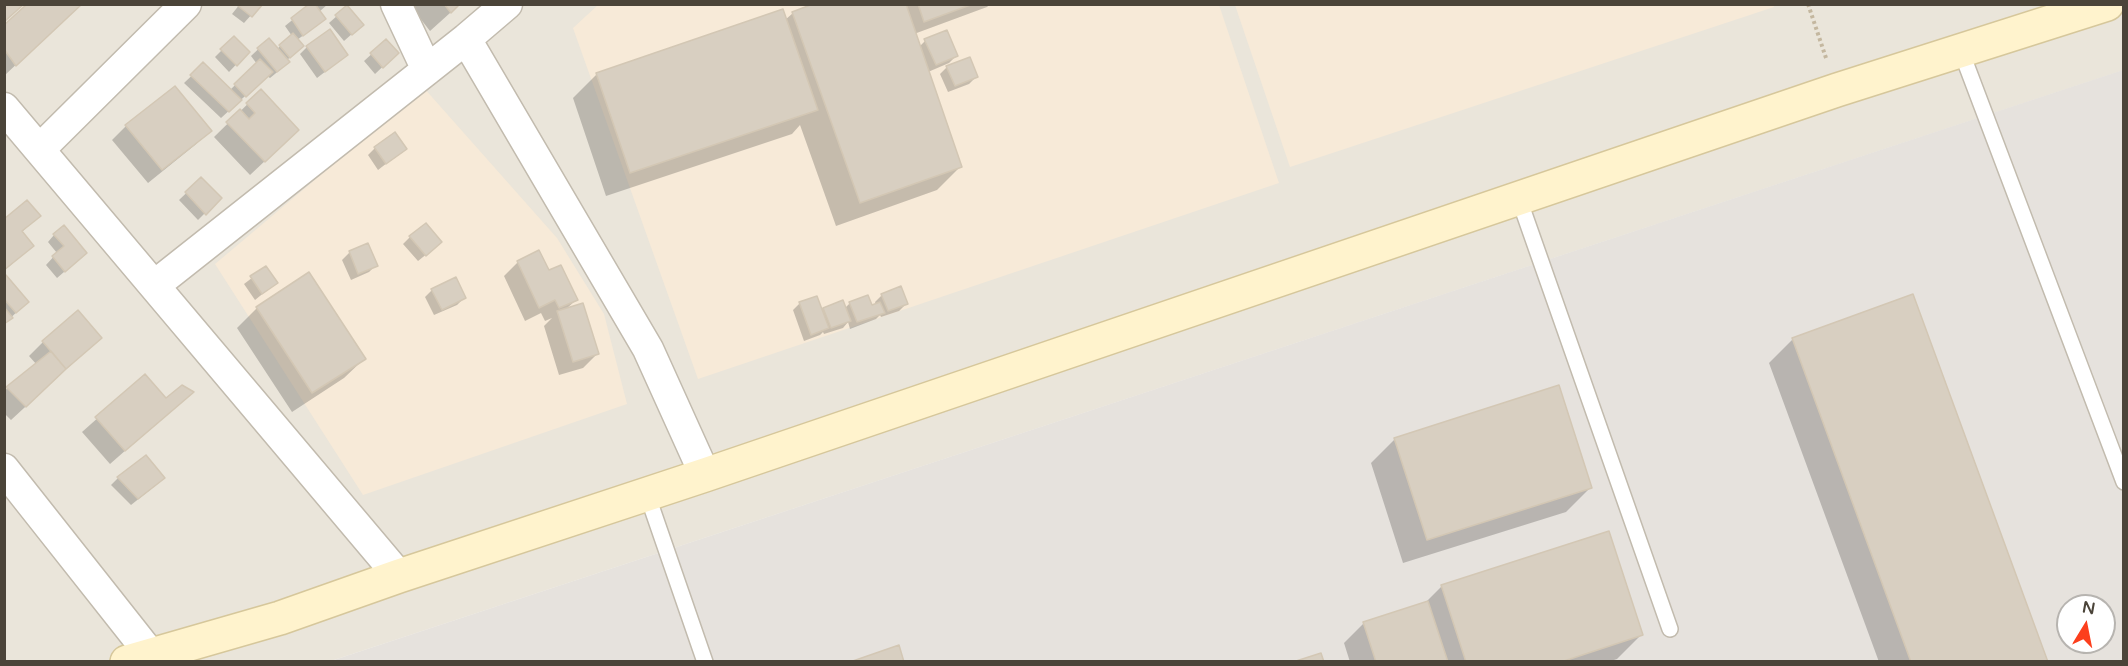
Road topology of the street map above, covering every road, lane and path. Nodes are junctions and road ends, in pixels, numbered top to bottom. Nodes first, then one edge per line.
1 (396, 4) edge
2 (507, 4) edge
3 (1808, 4) edge
4 (2107, 4) edge
5 (183, 5) edge
6 (466, 39) junction
7 (1961, 51) junction
8 (427, 70) junction
9 (1837, 90) junction
10 (4, 108) edge
11 (40, 149) junction
12 (1519, 199) junction
13 (155, 285) junction
14 (4, 470) edge
15 (705, 475) junction
16 (2124, 482) edge
17 (647, 494) junction
18 (399, 576) junction
19 (1670, 629) dead end
20 (139, 658) edge
21 (705, 662) edge

1 - 8 street
2 - 6 street
3 - 9 path
4 - 7 main road
5 - 11 street
6 - 8 street
6 - 15 street
7 - 9 main road
7 - 16 lane
8 - 13 street
9 - 12 main road
10 - 11 street
11 - 13 street
12 - 15 main road
12 - 19 lane
13 - 18 street
14 - 20 street
15 - 17 main road
17 - 18 main road
17 - 21 lane
18 - 20 main road

